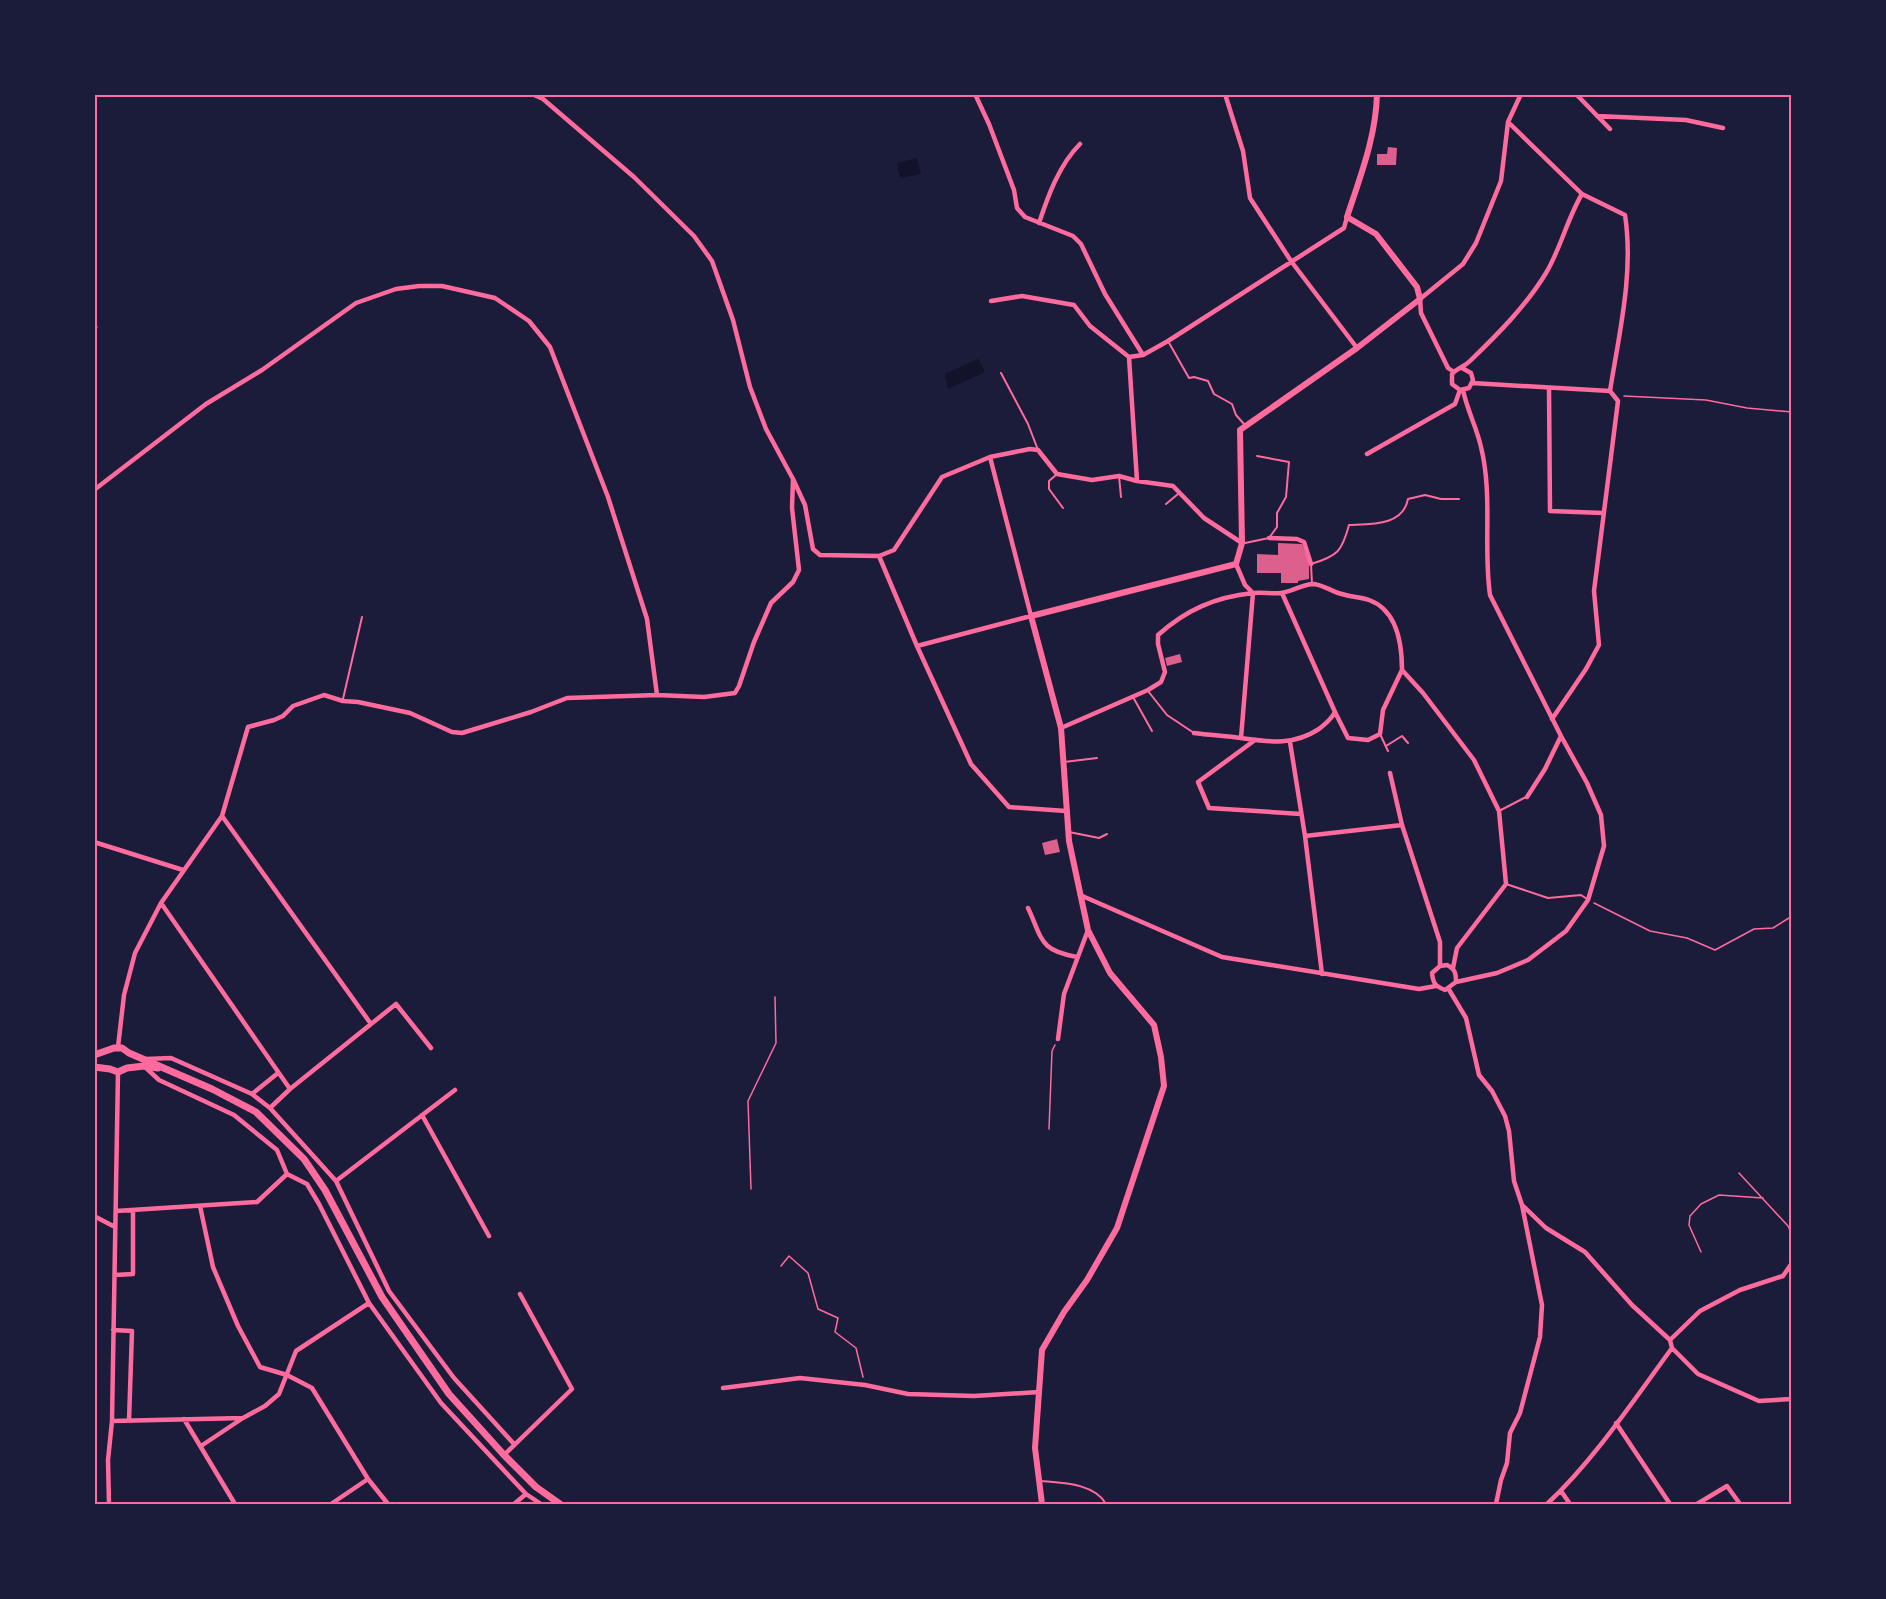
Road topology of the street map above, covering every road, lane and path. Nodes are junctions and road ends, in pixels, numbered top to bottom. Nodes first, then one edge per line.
1 (532, 94) edge
2 (975, 94) edge
3 (1225, 94) edge
4 (1377, 94) edge
5 (1521, 94) edge
6 (1576, 94) edge
7 (1597, 116) junction
8 (1508, 122) junction
9 (1723, 128) dead end
10 (1610, 129) dead end
11 (1080, 144) dead end
12 (1582, 194) junction
13 (1347, 218) junction
14 (1039, 223) junction
15 (1291, 261) junction
16 (1420, 299) junction
17 (991, 301) dead end
18 (1168, 341) junction
19 (1357, 348) junction
20 (1143, 355) junction
21 (1129, 357) junction
22 (1462, 368) junction
23 (1454, 372) junction
24 (1001, 373) dead end
25 (1472, 383) junction
26 (1549, 388) junction
27 (1462, 390) junction
28 (1610, 391) junction
29 (1618, 401) junction
30 (1791, 412) edge
31 (1246, 426) junction
32 (1038, 450) junction
33 (1367, 454) dead end
34 (1257, 456) dead end
35 (990, 457) junction
36 (1056, 474) junction
37 (1119, 476) junction
38 (793, 478) junction
39 (1137, 481) junction
40 (94, 490) edge
41 (1180, 493) junction
42 (1121, 497) dead end
43 (1459, 499) dead end
44 (1166, 504) dead end
45 (1063, 508) dead end
46 (1603, 513) junction
47 (1269, 538) junction
48 (1242, 543) junction
49 (879, 556) junction
50 (1236, 564) junction
51 (1311, 564) junction
52 (1312, 584) junction
53 (1253, 593) junction
54 (1282, 593) junction
55 (1031, 616) junction
56 (362, 617) dead end
57 (916, 646) junction
58 (1402, 670) junction
59 (1148, 690) junction
60 (657, 695) junction
61 (1133, 697) junction
62 (343, 701) junction
63 (1335, 712) junction
64 (1552, 719) junction
65 (1061, 728) junction
66 (1152, 731) dead end
67 (1194, 733) joint
68 (1380, 734) junction
69 (1561, 736) junction
70 (1241, 738) junction
71 (1255, 740) junction
72 (1290, 742) junction
73 (1408, 743) dead end
74 (1386, 746) junction
75 (1388, 751) dead end
76 (1097, 759) dead end
77 (1064, 762) junction
78 (1390, 773) dead end
79 (1527, 797) joint
80 (1066, 811) junction
81 (1499, 811) junction
82 (1301, 814) junction
83 (222, 816) junction
84 (1402, 825) junction
85 (1068, 832) junction
86 (1107, 834) dead end
87 (1305, 836) junction
88 (94, 842) edge
89 (183, 870) junction
90 (1506, 884) junction
91 (1080, 895) junction
92 (1588, 900) junction
93 (161, 903) junction
94 (1028, 908) dead end
95 (1791, 916) edge
96 (1088, 930) junction
97 (1077, 957) junction
98 (1440, 966) junction
99 (1453, 968) junction
100 (1322, 974) junction
101 (1456, 982) junction
102 (1436, 986) junction
103 (1448, 988) junction
104 (775, 997) dead end
105 (371, 1024) junction
106 (1058, 1039) joint
107 (118, 1047) junction
108 (430, 1048) dead end
109 (110, 1050) junction
110 (129, 1053) junction
111 (94, 1055) edge
112 (144, 1062) junction
113 (94, 1067) edge
114 (127, 1068) junction
115 (110, 1069) junction
116 (118, 1072) junction
117 (278, 1073) junction
118 (290, 1089) junction
119 (455, 1090) dead end
120 (252, 1094) junction
121 (270, 1108) junction
122 (422, 1115) junction
123 (1049, 1129) dead end
124 (1739, 1173) dead end
125 (287, 1174) junction
126 (336, 1181) junction
127 (751, 1189) dead end
128 (1763, 1198) junction
129 (1522, 1205) junction
130 (200, 1206) junction
131 (133, 1210) junction
132 (116, 1211) junction
133 (94, 1216) edge
134 (115, 1227) junction
135 (1791, 1234) edge
136 (489, 1236) dead end
137 (1701, 1252) dead end
138 (1791, 1263) edge
139 (781, 1266) dead end
140 (115, 1275) junction
141 (520, 1294) dead end
142 (369, 1303) junction
143 (113, 1330) junction
144 (1670, 1340) junction
145 (1672, 1348) junction
146 (287, 1375) junction
147 (865, 1385) junction
148 (723, 1388) dead end
149 (1038, 1392) junction
150 (1791, 1399) edge
151 (243, 1418) junction
152 (184, 1419) junction
153 (129, 1421) junction
154 (112, 1422) junction
155 (1616, 1423) junction
156 (514, 1444) junction
157 (201, 1446) junction
158 (504, 1455) junction
159 (368, 1479) junction
160 (1040, 1482) junction
161 (1561, 1491) junction
162 (526, 1494) junction
163 (109, 1504) edge
164 (235, 1504) edge
165 (331, 1504) edge
166 (388, 1504) edge
167 (514, 1504) edge
168 (541, 1504) edge
169 (560, 1504) edge
170 (1042, 1504) edge
171 (1106, 1504) edge
172 (1496, 1504) edge
173 (1547, 1504) edge
174 (1570, 1504) edge
175 (1670, 1504) edge
176 (1697, 1504) edge
177 (1740, 1504) edge

1 - 38 street
2 - 14 street
3 - 15 street
4 - 13 street
5 - 8 street
6 - 7 street
7 - 9 street
7 - 10 street
8 - 12 street
8 - 16 street
11 - 14 street
12 - 22 street
12 - 28 street
13 - 15 street
13 - 16 street
14 - 20 street
15 - 18 street
15 - 19 street
16 - 19 street
16 - 23 street
17 - 21 street
18 - 20 street
18 - 31 lane
19 - 31 street
20 - 21 street
21 - 39 street
22 - 23 street
22 - 25 street
23 - 27 street
24 - 32 lane
25 - 26 street
25 - 27 street
26 - 28 street
26 - 46 street
27 - 33 street
27 - 64 street
28 - 29 street
29 - 30 path
29 - 46 street
31 - 48 street
32 - 35 street
32 - 36 street
34 - 47 lane
35 - 49 street
35 - 55 street
36 - 37 street
36 - 45 lane
37 - 39 street
37 - 42 lane
38 - 49 street
38 - 60 street
39 - 41 street
40 - 60 street
41 - 44 lane
41 - 48 street
43 - 51 lane
46 - 64 street
47 - 48 lane
47 - 51 street
48 - 50 street
49 - 57 street
50 - 53 street
50 - 55 street
51 - 52 lane
52 - 54 street
52 - 58 street
53 - 54 street
53 - 59 street
53 - 70 street
54 - 63 street
55 - 57 street
55 - 65 street
56 - 62 lane
57 - 80 street
58 - 68 street
58 - 81 street
59 - 61 street
59 - 67 lane
60 - 62 street
61 - 65 street
61 - 66 lane
62 - 83 street
63 - 68 street
63 - 72 street
64 - 69 street
65 - 77 street
67 - 70 street
68 - 74 lane
69 - 79 street
69 - 92 street
70 - 71 street
71 - 72 street
71 - 82 street
72 - 82 street
73 - 74 lane
74 - 75 lane
76 - 77 lane
77 - 80 street
78 - 84 street
79 - 81 lane
80 - 85 street
81 - 90 street
82 - 87 street
83 - 89 street
83 - 105 street
84 - 87 street
84 - 98 street
85 - 86 lane
85 - 91 street
87 - 100 street
88 - 89 street
89 - 93 street
90 - 92 lane
90 - 99 street
91 - 96 street
91 - 100 street
92 - 95 path
92 - 101 street
93 - 107 street
93 - 117 street
94 - 97 street
96 - 97 street
96 - 149 street
97 - 106 street
98 - 99 street
98 - 102 street
99 - 101 street
100 - 102 street
101 - 103 street
102 - 103 street
103 - 129 street
104 - 127 path
105 - 108 street
105 - 118 street
106 - 123 path
107 - 109 main road
107 - 110 main road
109 - 111 main road
109 - 115 main road
110 - 112 main road
110 - 114 main road
112 - 114 main road
112 - 120 street
112 - 125 street
112 - 158 main road
113 - 115 main road
114 - 116 main road
115 - 116 main road
116 - 132 street
117 - 118 street
117 - 120 street
118 - 121 street
119 - 122 street
120 - 121 street
121 - 126 street
122 - 126 street
122 - 136 street
124 - 128 path
125 - 130 street
125 - 142 street
126 - 156 street
128 - 135 path
128 - 137 path
129 - 144 street
129 - 172 street
130 - 131 street
130 - 146 street
131 - 132 street
131 - 140 street
132 - 134 street
133 - 134 street
134 - 140 street
138 - 144 street
139 - 147 path
140 - 143 street
141 - 156 street
142 - 146 street
142 - 162 street
143 - 153 street
143 - 154 street
144 - 145 street
145 - 150 street
145 - 155 street
146 - 151 street
146 - 159 street
147 - 148 street
147 - 149 street
149 - 160 street
151 - 152 street
151 - 157 street
152 - 153 street
152 - 157 street
153 - 154 street
154 - 163 street
155 - 161 street
155 - 175 street
156 - 158 street
157 - 164 street
158 - 169 main road
159 - 165 street
159 - 166 street
160 - 170 street
160 - 171 lane
161 - 173 street
161 - 174 street
162 - 167 street
162 - 168 street
176 - 177 street

